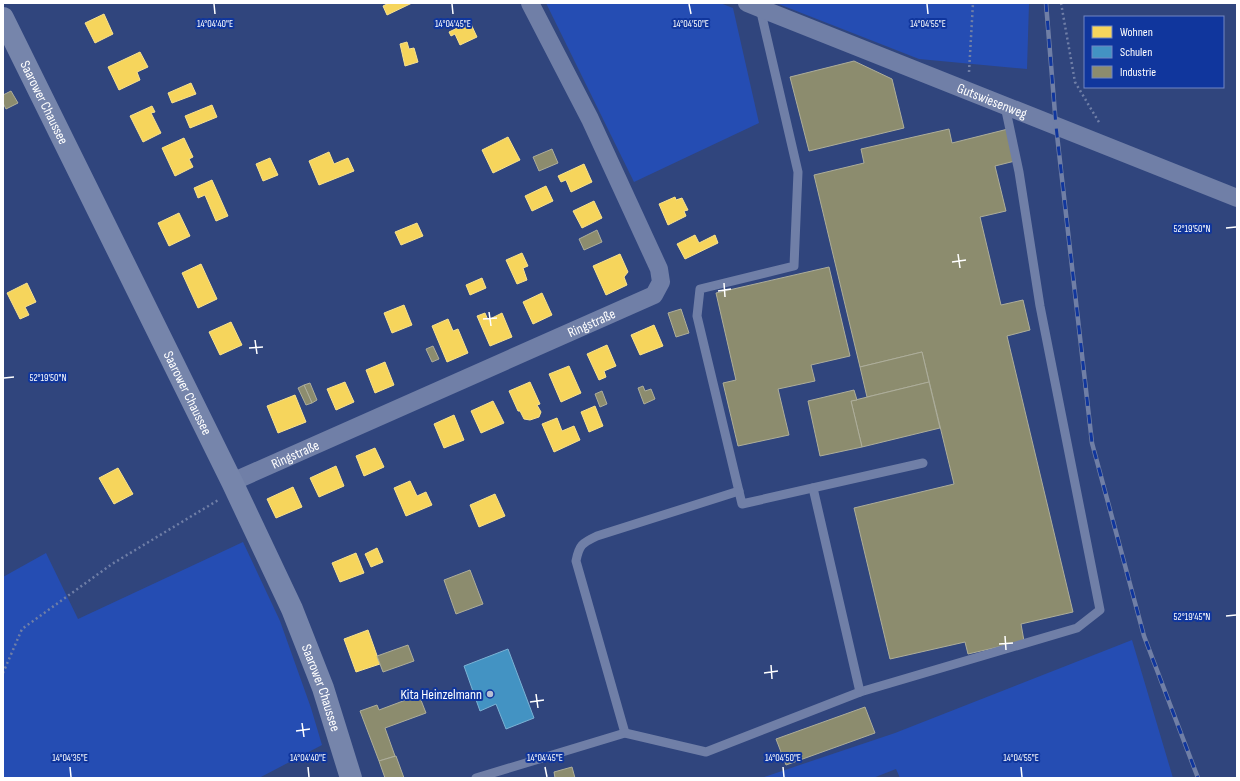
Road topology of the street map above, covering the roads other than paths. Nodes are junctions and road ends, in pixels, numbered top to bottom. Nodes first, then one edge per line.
1 (530, 3) edge
2 (754, 6) edge
3 (3, 18) edge
4 (1005, 106) junction
5 (1237, 198) edge
6 (923, 463) dead end
7 (234, 485) junction
8 (813, 488) junction
9 (739, 491) junction
10 (860, 692) junction
11 (625, 733) junction
12 (352, 778) edge
13 (476, 778) edge

1 - 7 street, Ringstraße
2 - 4 street, Gutswiesenweg
2 - 9 lane
3 - 7 main road, Saarower Chaussee
4 - 5 street, Gutswiesenweg
4 - 10 lane
6 - 8 lane
7 - 12 main road, Saarower Chaussee
8 - 9 lane
8 - 10 lane
9 - 11 lane
10 - 11 lane
11 - 13 lane

